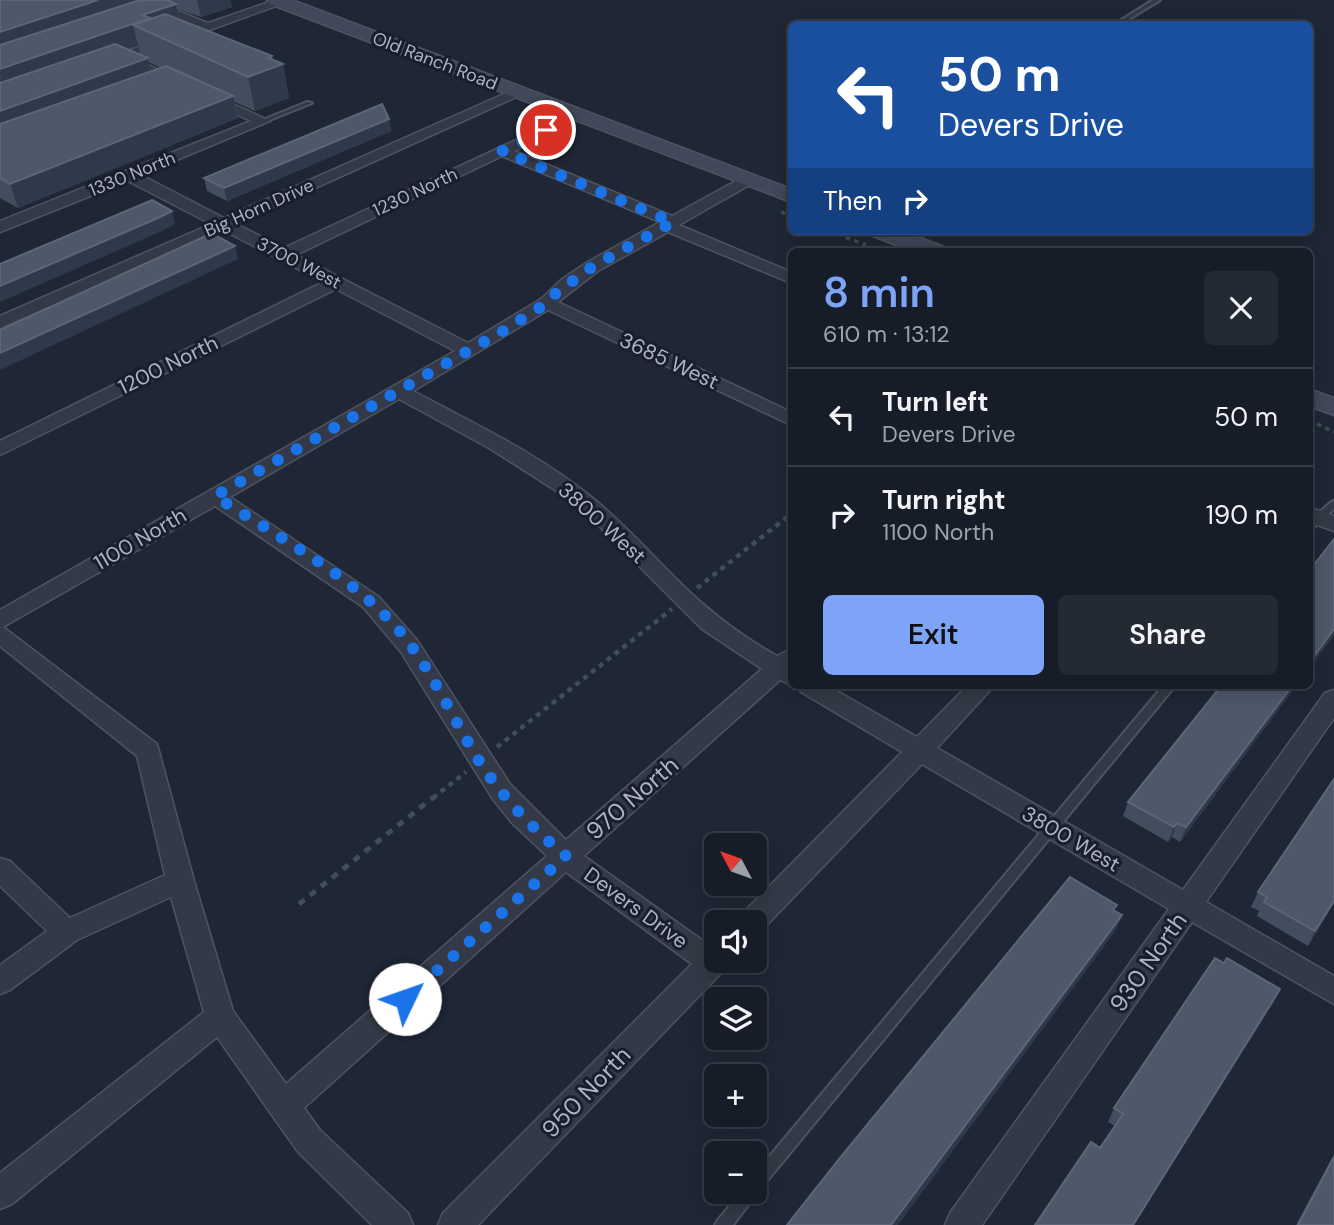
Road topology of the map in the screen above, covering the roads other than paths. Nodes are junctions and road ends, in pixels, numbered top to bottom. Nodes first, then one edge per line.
1 (139, 0) edge
2 (1157, 0) edge
3 (278, 1) edge
4 (160, 9) junction
5 (142, 15) edge
6 (1123, 21) edge
7 (208, 28) junction
8 (122, 58) junction
9 (98, 66) edge
10 (172, 80) junction
11 (154, 87) edge
12 (519, 93) junction
13 (309, 103) dead end
14 (263, 121) junction
15 (546, 130) dead end
16 (502, 151) junction
17 (129, 175) junction
18 (748, 180) junction
19 (788, 195) edge
20 (223, 224) junction
21 (669, 224) junction
22 (0, 226) edge
23 (877, 239) edge
24 (918, 248) edge
25 (283, 254) junction
26 (788, 277) edge
27 (336, 282) junction
28 (547, 303) junction
29 (0, 323) edge
30 (469, 351) junction
31 (399, 391) junction
32 (1313, 399) edge
33 (1334, 407) edge
34 (788, 418) edge
35 (0, 449) edge
36 (215, 496) junction
37 (0, 620) edge
38 (0, 634) edge
39 (787, 667) edge
40 (814, 689) edge
41 (979, 689) edge
42 (1167, 689) edge
43 (1334, 699) edge
44 (919, 750) junction
45 (1053, 828) junction
46 (566, 856) junction
47 (0, 869) edge
48 (180, 881) junction
49 (1188, 906) junction
50 (764, 910) edge
51 (67, 932) junction
52 (704, 954) edge
53 (704, 971) edge
54 (0, 981) edge
55 (1334, 991) edge
56 (220, 1017) junction
57 (284, 1106) junction
58 (767, 1171) edge
59 (0, 1193) edge
60 (740, 1204) edge
61 (396, 1225) edge
62 (455, 1225) edge
63 (723, 1225) edge
64 (962, 1225) edge

1 - 4 street
2 - 6 lane
3 - 7 street
3 - 12 street, Old Ranch Road
4 - 5 street
4 - 7 street
7 - 8 street
8 - 9 street
8 - 10 street
10 - 11 street
10 - 14 street
12 - 18 street, Old Ranch Road
12 - 20 street, Big Horn Drive
13 - 14 lane
14 - 17 street, 1330 North
15 - 16 street, 1230 North
16 - 21 street
16 - 25 street, 1230 North
17 - 20 street, 3700 West
17 - 22 street, 1330 North
18 - 19 street, Old Ranch Road
18 - 21 street, 1100 North
20 - 25 street, 3700 West
20 - 29 street, Big Horn Drive
21 - 26 street
21 - 28 street, 1100 North
23 - 24 street
25 - 27 street, 3700 West
27 - 30 street, 3700 West
27 - 35 street, 1200 North
28 - 30 street, 1100 North
28 - 34 street, 3685 West
30 - 31 street, 1100 North
31 - 36 street, 1100 North
31 - 39 street, 3800 West
32 - 33 street
36 - 37 street, 1100 North
36 - 46 street, Devers Drive
38 - 48 street
39 - 46 street, 970 North
40 - 44 street, 3800 West
41 - 44 street
42 - 45 lane
43 - 49 street, 930 North
44 - 45 street, 3800 West
44 - 50 street
45 - 49 street, 3800 West
45 - 58 lane
46 - 52 street, Devers Drive
46 - 57 street, 970 North
47 - 51 street
48 - 51 street
48 - 56 street
49 - 55 street, 3800 West
49 - 64 street, 930 North
51 - 54 street
53 - 62 street, 950 North
56 - 57 street
56 - 59 street
57 - 61 street
60 - 63 lane

